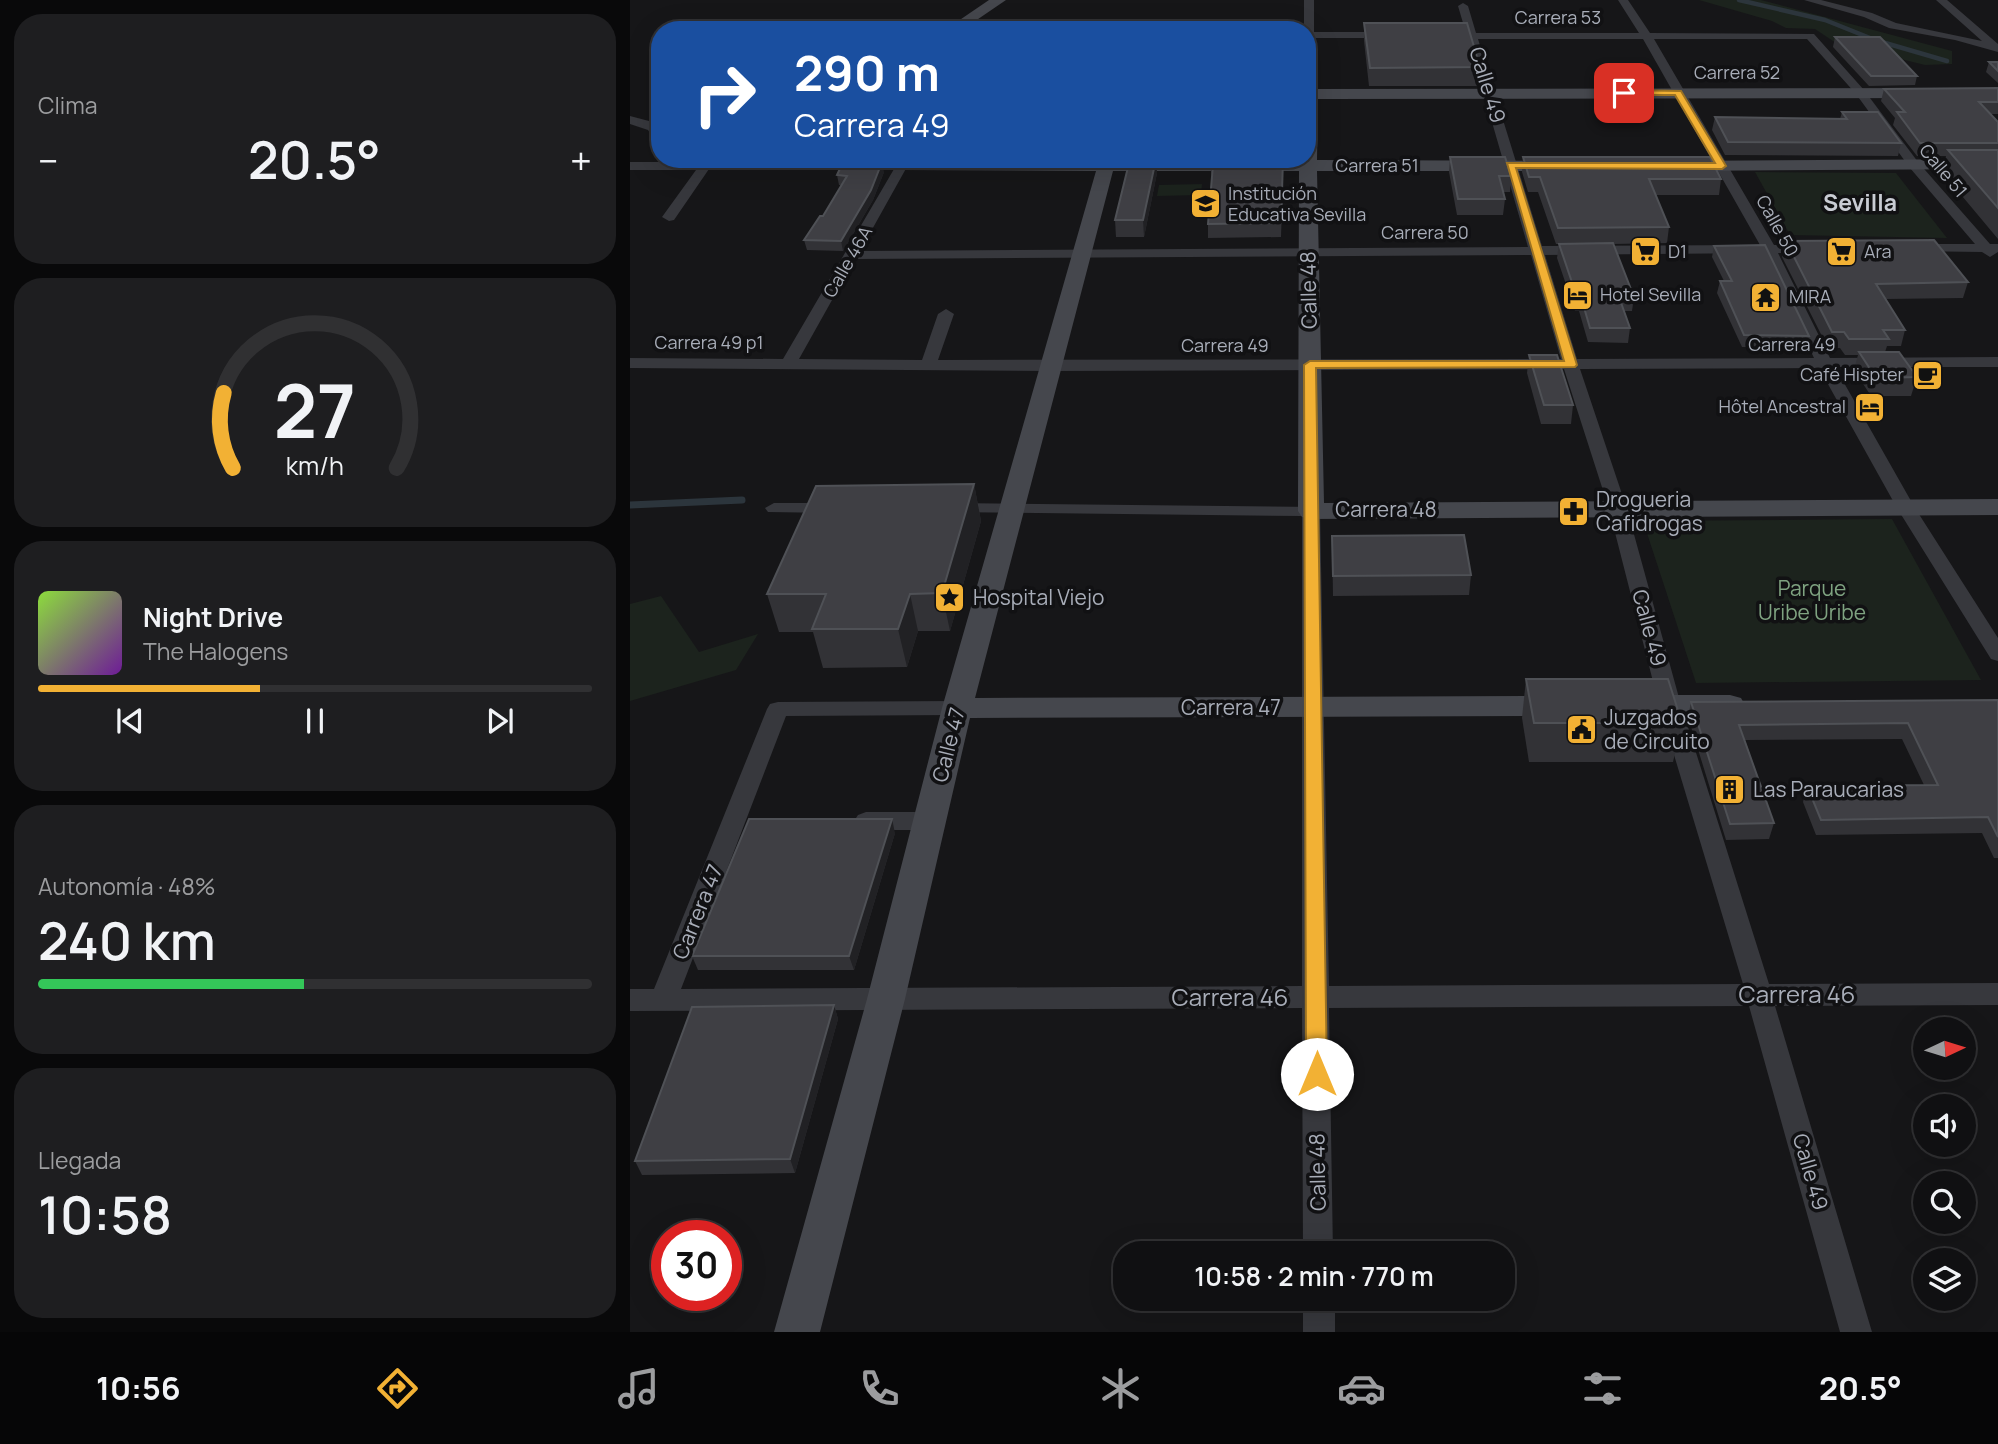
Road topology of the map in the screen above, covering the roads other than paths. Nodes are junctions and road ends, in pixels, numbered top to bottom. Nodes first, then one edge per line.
1 (999, 0) edge
2 (1309, 0) edge
3 (1623, 0) edge
4 (1809, 0) edge
5 (1941, 0) edge
6 (1463, 6) dead end
7 (966, 21) edge
8 (1309, 21) edge
9 (1316, 34) edge
10 (1646, 34) junction
11 (1404, 35) edge
12 (1982, 35) junction
13 (1998, 35) edge
14 (1445, 36) edge
15 (1472, 36) junction
16 (1810, 36) joint
17 (1998, 49) edge
18 (1860, 92) junction
19 (1489, 93) junction
20 (1678, 93) junction
21 (1998, 93) edge
22 (1316, 94) edge
23 (630, 120) edge
24 (651, 126) edge
25 (651, 164) edge
26 (1998, 164) edge
27 (1511, 165) junction
28 (1914, 165) junction
29 (630, 166) edge
30 (1316, 166) edge
31 (1577, 166) edge
32 (1656, 166) edge
33 (1722, 166) junction
34 (704, 168) edge
35 (900, 168) edge
36 (1105, 168) edge
37 (1308, 168) edge
38 (669, 217) dead end
39 (1904, 248) edge
40 (1992, 248) edge
41 (1769, 249) junction
42 (1823, 249) edge
43 (1537, 252) junction
44 (1309, 253) junction
45 (1082, 254) junction
46 (852, 255) junction
47 (1998, 262) edge
48 (946, 314) dead end
49 (1998, 362) edge
50 (630, 363) edge
51 (789, 363) junction
52 (929, 363) junction
53 (1825, 364) junction
54 (1310, 365) junction
55 (1571, 365) junction
56 (1051, 366) junction
57 (1998, 507) edge
58 (774, 508) dead end
59 (858, 508) edge
60 (928, 508) edge
61 (1012, 508) junction
62 (1906, 508) junction
63 (1618, 509) junction
64 (1311, 510) junction
65 (1998, 654) edge
66 (1765, 704) edge
67 (1670, 705) junction
68 (1313, 707) junction
69 (957, 708) junction
70 (838, 821) edge
71 (930, 821) junction
72 (734, 822) junction
73 (760, 822) edge
74 (1998, 994) edge
75 (1759, 995) junction
76 (1316, 997) junction
77 (886, 999) junction
78 (630, 1000) edge
79 (663, 1000) junction
80 (1318, 1241) edge
81 (1319, 1311) edge
82 (797, 1332) edge
83 (1319, 1332) edge
84 (1856, 1332) edge

1 - 7 main road
2 - 8 street, Calle 48
3 - 10 street, Calle 50
4 - 17 street
5 - 12 street
6 - 15 street, Calle 49
9 - 11 street
10 - 15 street, Carrera 53
10 - 16 street, Carrera 53
10 - 20 street, Calle 50
12 - 13 street
12 - 17 street
14 - 15 street, Carrera 53
15 - 19 street, Calle 49
16 - 18 street, Calle 51
18 - 20 main road, Carrera 52
18 - 21 main road, Carrera 52
18 - 28 street, Calle 51
19 - 20 main road, Carrera 52
19 - 22 main road, Carrera 52
19 - 27 street, Calle 49
20 - 33 street, Calle 50
23 - 24 street
25 - 29 street, Carrera 51
26 - 28 main road
27 - 30 main road, Carrera 51
27 - 31 main road, Carrera 51
27 - 43 street, Calle 49
28 - 33 main road
28 - 40 street, Calle 51
32 - 33 main road
33 - 41 street, Calle 50
34 - 38 street
35 - 46 street, Calle 46A
36 - 45 main road, Calle 47
37 - 44 main road, Calle 48
39 - 40 street
40 - 47 street, Calle 51
41 - 42 street, Carrera 50
41 - 43 street, Carrera 50
41 - 53 street, Calle 50
43 - 44 street, Carrera 50
43 - 55 street, Calle 49
44 - 45 street, Carrera 50
44 - 54 main road, Calle 48
45 - 46 street, Carrera 50
45 - 56 main road, Calle 47
46 - 51 street, Calle 46A
48 - 52 street
49 - 53 street, Carrera 49
50 - 51 street, Carrera 49 p1
51 - 52 street, Carrera 49
52 - 56 street, Carrera 49
53 - 55 street, Carrera 49
53 - 62 street, Calle 50
54 - 55 street, Carrera 49
54 - 56 street, Carrera 49
54 - 64 main road, Calle 48
55 - 63 street, Calle 49
56 - 61 main road, Calle 47
57 - 62 main road, Carrera 48
58 - 59 street
60 - 61 street, Carrera 48
61 - 64 street, Carrera 48
61 - 69 main road, Calle 47
62 - 63 main road, Carrera 48
62 - 65 street, Calle 50
63 - 64 main road, Carrera 48
63 - 67 street, Calle 49
64 - 68 street, Calle 48
66 - 67 main road, Carrera 47
67 - 68 main road, Carrera 47
67 - 75 street, Calle 49
68 - 69 main road, Carrera 47
68 - 76 street, Calle 48
69 - 71 main road, Calle 47
69 - 72 street, Carrera 47
70 - 71 street
71 - 77 main road, Calle 47
72 - 73 street
72 - 79 street, Carrera 47
74 - 75 street, Carrera 46
75 - 76 street, Carrera 46
75 - 84 street, Calle 49
76 - 77 street, Carrera 46
76 - 80 street, Calle 48
77 - 79 street, Carrera 46
77 - 82 main road, Calle 47
78 - 79 street, Carrera 46
81 - 83 street

